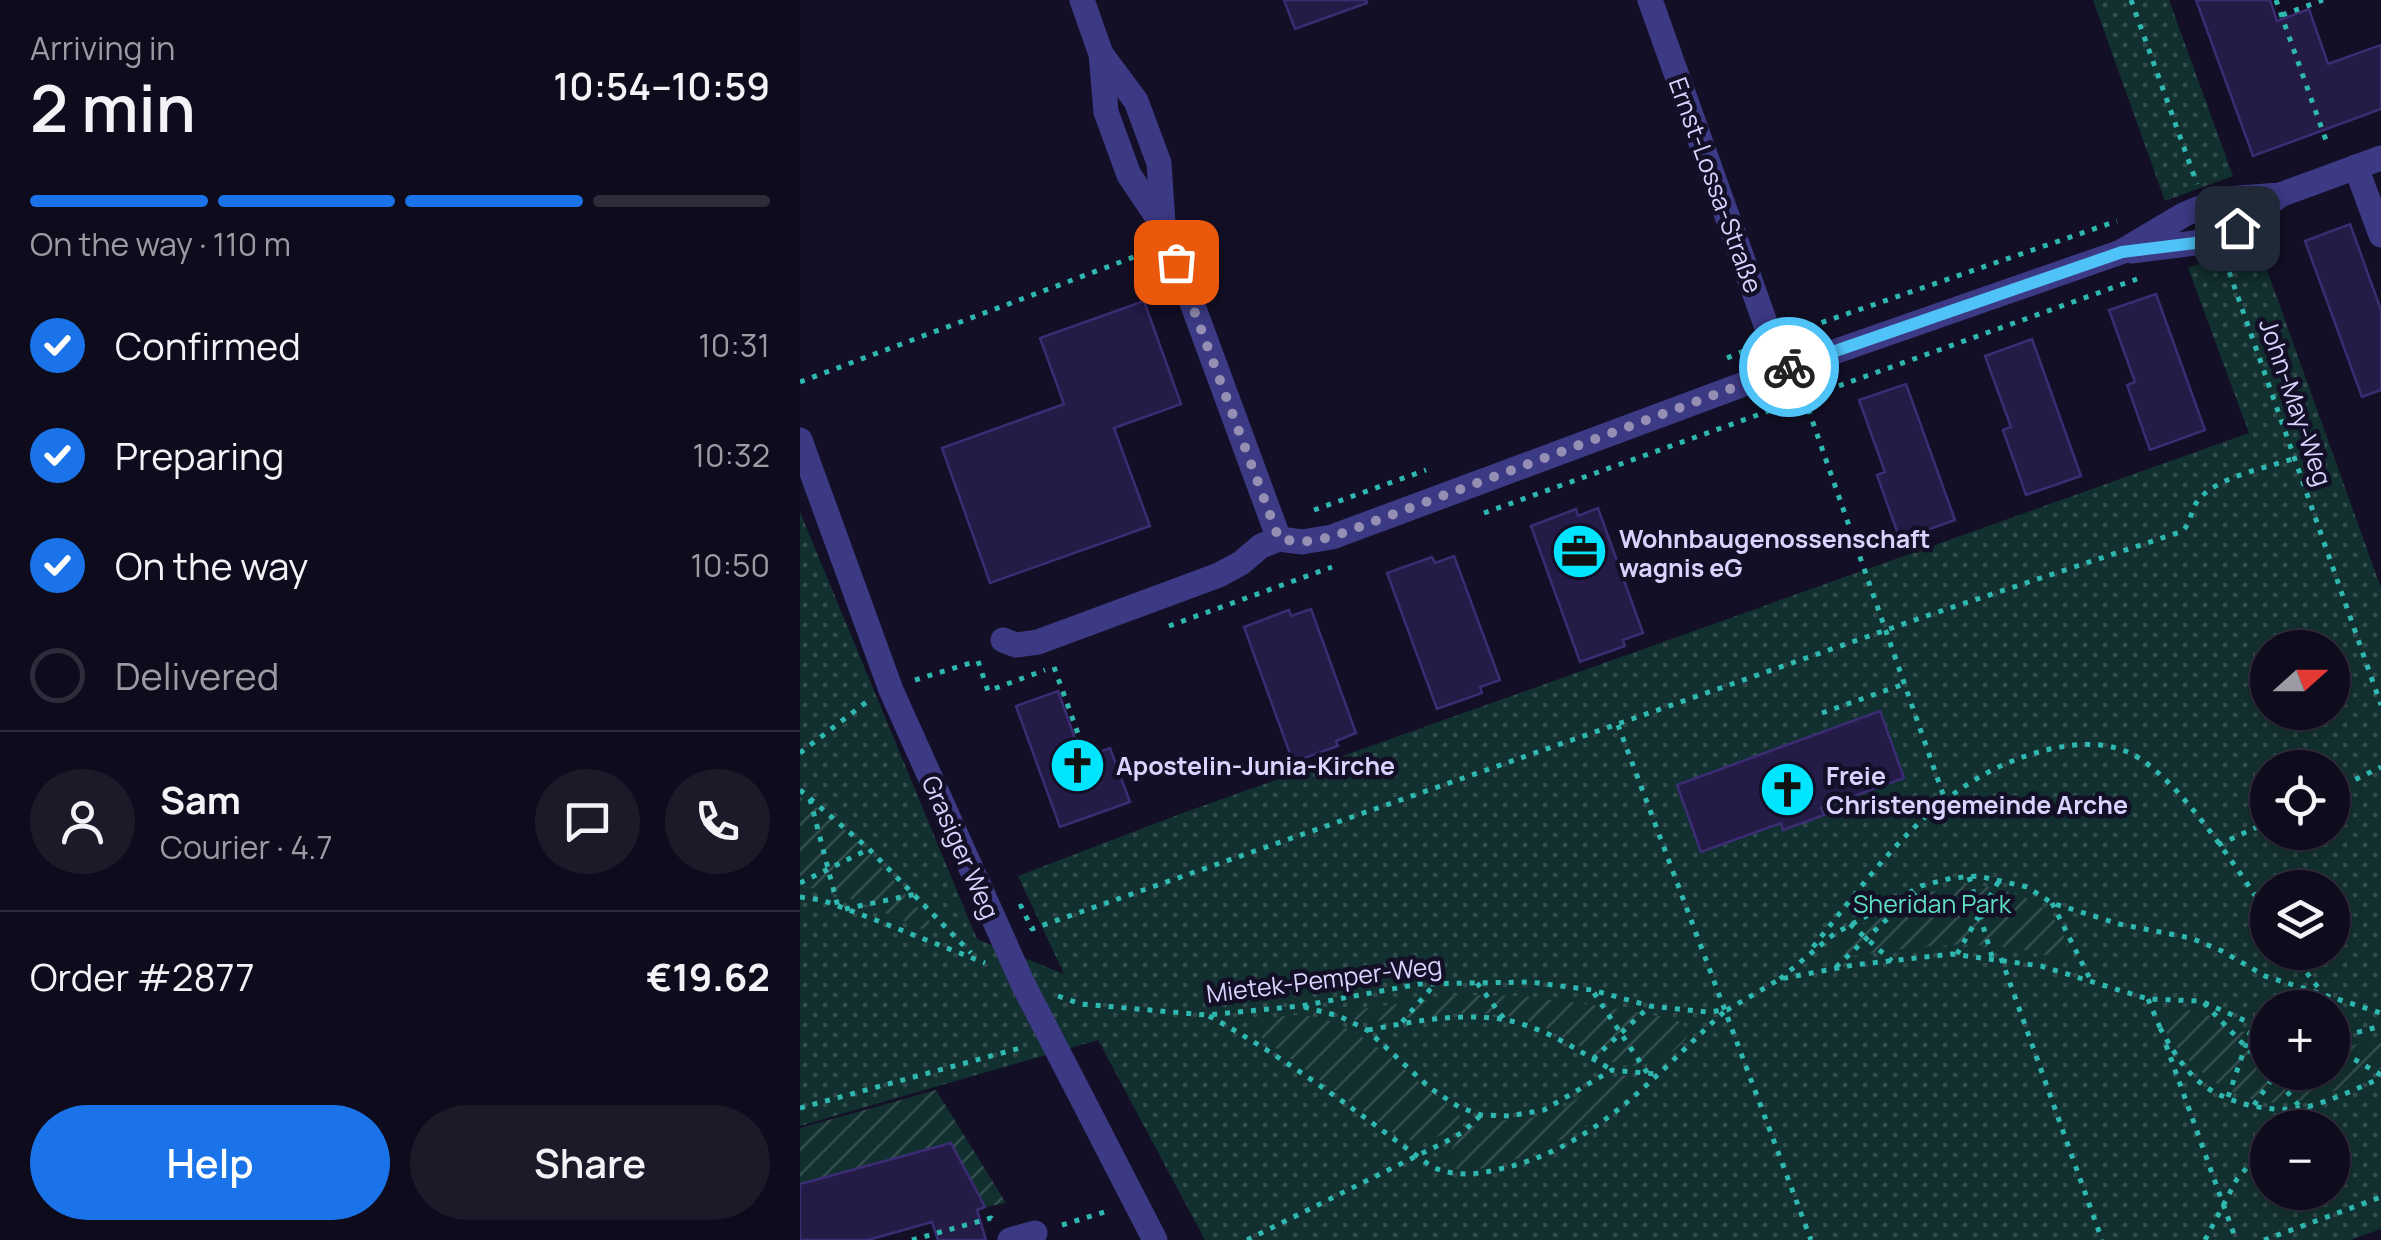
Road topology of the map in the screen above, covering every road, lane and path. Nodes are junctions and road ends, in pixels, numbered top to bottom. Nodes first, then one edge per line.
1 (1082, 0) edge
2 (1650, 0) edge
3 (2131, 0) edge
4 (2276, 0) edge
5 (2324, 0) edge
6 (2282, 15) junction
7 (2328, 146) dead end
8 (2369, 163) edge
9 (2280, 195) junction
10 (2205, 206) junction
11 (2381, 235) edge
12 (2216, 236) junction
13 (1137, 240) dead end
14 (2122, 252) junction
15 (2154, 273) dead end
16 (1788, 368) junction
17 (800, 382) edge
18 (1804, 398) junction
19 (800, 440) edge
20 (2295, 458) junction
21 (1473, 517) dead end
22 (1279, 539) junction
23 (1342, 564) dead end
24 (1154, 631) dead end
25 (1885, 632) junction
26 (1010, 642) joint
27 (978, 661) junction
28 (1069, 662) dead end
29 (1054, 667) junction
30 (1904, 684) junction
31 (890, 690) junction
32 (2381, 705) edge
33 (1822, 713) dead end
34 (1618, 725) junction
35 (800, 753) edge
36 (1085, 753) dead end
37 (2381, 767) edge
38 (2350, 782) edge
39 (800, 790) edge
40 (809, 796) junction
41 (1945, 798) junction
42 (2250, 830) edge
43 (2218, 845) junction
44 (869, 849) junction
45 (828, 868) junction
46 (1968, 876) junction
47 (2000, 879) junction
48 (800, 883) edge
49 (1922, 886) junction
50 (2250, 890) edge
51 (916, 894) junction
52 (800, 897) edge
53 (2052, 903) junction
54 (841, 908) junction
55 (1980, 915) junction
56 (994, 919) junction
57 (1850, 924) junction
58 (1866, 938) junction
59 (1957, 954) junction
60 (1805, 956) junction
61 (974, 957) junction
62 (1992, 957) junction
63 (2000, 958) junction
64 (1892, 961) junction
65 (1834, 969) junction
66 (1780, 979) junction
67 (2091, 982) junction
68 (1477, 983) junction
69 (1023, 984) junction
70 (1435, 984) junction
71 (1592, 990) junction
72 (2315, 990) edge
73 (2148, 1000) junction
74 (2202, 1001) junction
75 (2350, 1002) edge
76 (1301, 1006) junction
77 (1650, 1006) junction
78 (1726, 1010) junction
79 (2381, 1014) edge
80 (1206, 1015) junction
81 (1505, 1020) junction
82 (2250, 1023) edge
83 (1400, 1024) junction
84 (2381, 1026) edge
85 (2160, 1028) junction
86 (1368, 1030) junction
87 (1620, 1034) junction
88 (2250, 1034) edge
89 (2350, 1034) edge
90 (1051, 1040) junction
91 (2246, 1048) junction
92 (2250, 1052) edge
93 (2350, 1057) edge
94 (1592, 1059) junction
95 (1612, 1070) junction
96 (1652, 1074) junction
97 (2381, 1076) edge
98 (2262, 1090) edge
99 (2286, 1090) edge
100 (2228, 1097) junction
101 (2319, 1103) junction
102 (2254, 1105) junction
103 (800, 1108) edge
104 (2301, 1108) junction
105 (2310, 1110) edge
106 (1481, 1115) junction
107 (1414, 1154) junction
108 (2250, 1164) edge
109 (2381, 1196) edge
110 (1135, 1202) junction
111 (2224, 1207) junction
112 (1015, 1234) edge
113 (912, 1240) edge
114 (1155, 1240) edge
115 (1247, 1240) edge
116 (1811, 1240) edge
117 (2102, 1240) edge
118 (2205, 1240) edge
119 (2236, 1240) edge
120 (2264, 1240) edge

1 - 22 street
2 - 16 street, Ernst-Lossa-Straße
3 - 10 path
4 - 6 path
5 - 6 path
6 - 7 path
8 - 9 street
8 - 11 street
9 - 10 street
9 - 12 street
10 - 14 street
12 - 14 street
12 - 20 path, John-May-Weg
13 - 17 path
14 - 16 street
15 - 18 path
16 - 18 path
16 - 22 street
18 - 21 path
18 - 25 path
19 - 31 street, Grasiger Weg
20 - 25 path
20 - 32 path, John-May-Weg
22 - 26 street
23 - 24 path
25 - 30 path
25 - 34 path
26 - 27 path
27 - 29 path
27 - 31 path
28 - 29 path
29 - 36 path
30 - 33 path
30 - 41 path
31 - 35 path
31 - 56 street, Grasiger Weg
34 - 56 path
34 - 78 path
37 - 38 path
39 - 40 path
40 - 44 path
40 - 45 path
41 - 43 path
41 - 60 path
42 - 43 path
43 - 50 path
44 - 45 path
44 - 51 path
45 - 48 path
45 - 54 path
46 - 47 path
46 - 49 path
46 - 55 path
47 - 53 path
47 - 55 path
49 - 57 path
49 - 58 path
51 - 54 path
51 - 61 path
52 - 54 path, Mietek-Pemper-Weg
53 - 67 path
53 - 72 path
54 - 61 path, Mietek-Pemper-Weg
55 - 59 path
55 - 62 path
56 - 61 path
56 - 69 street, Grasiger Weg
57 - 58 path
57 - 60 path
58 - 64 path
58 - 65 path
59 - 62 path
59 - 64 path
60 - 66 path
61 - 69 path, Mietek-Pemper-Weg
62 - 63 path
63 - 67 path
63 - 117 path
64 - 65 path
65 - 66 path
66 - 78 path
67 - 73 path
68 - 70 path, Mietek-Pemper-Weg
68 - 71 path, Mietek-Pemper-Weg
68 - 81 path
69 - 80 path, Mietek-Pemper-Weg
69 - 90 street, Grasiger Weg
70 - 76 path, Mietek-Pemper-Weg
70 - 83 path
71 - 77 path, Mietek-Pemper-Weg
71 - 87 path
73 - 74 path
73 - 85 path
74 - 82 path
74 - 91 path
75 - 79 path
76 - 80 path, Mietek-Pemper-Weg
76 - 86 path
77 - 78 path, Mietek-Pemper-Weg
77 - 87 path
78 - 96 path
78 - 116 path
80 - 107 path
81 - 83 path
81 - 94 path
83 - 86 path
84 - 89 path
85 - 100 path
85 - 111 path
86 - 106 path
87 - 94 path
87 - 96 path
88 - 91 path
90 - 103 path
90 - 110 street, Grasiger Weg
91 - 92 path
91 - 100 path
93 - 97 path
94 - 95 path
95 - 96 path
95 - 106 path
96 - 107 path
97 - 101 path
98 - 102 path
99 - 104 path
100 - 102 path
101 - 104 path
101 - 105 path
102 - 104 path
106 - 107 path
107 - 115 path
108 - 111 path
109 - 120 path
110 - 112 path
110 - 114 street, Grasiger Weg
111 - 118 path
111 - 119 path
112 - 113 path

